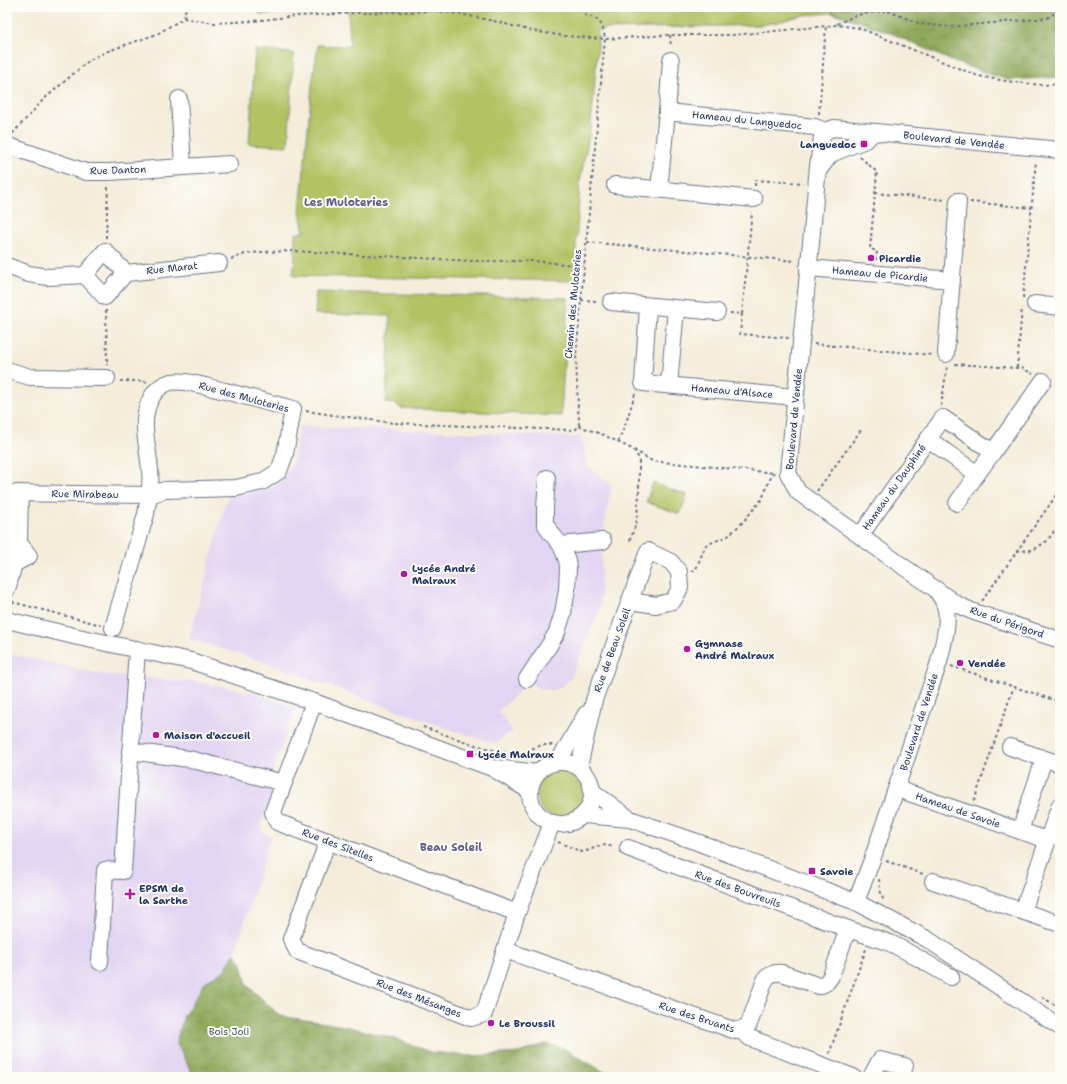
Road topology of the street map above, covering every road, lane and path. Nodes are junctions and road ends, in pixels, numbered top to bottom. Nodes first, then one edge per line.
1 (186, 7) edge
2 (868, 7) edge
3 (903, 7) edge
4 (1060, 10) edge
5 (888, 11) junction
6 (876, 12) junction
7 (581, 14) dead end
8 (184, 18) junction
9 (837, 25) junction
10 (826, 26) junction
11 (605, 40) junction
12 (671, 60) dead end
13 (1060, 84) edge
14 (179, 99) dead end
15 (667, 112) junction
16 (826, 131) junction
17 (875, 132) junction
18 (10, 143) edge
19 (849, 146) junction
20 (1037, 148) junction
21 (1060, 150) edge
22 (230, 164) dead end
23 (183, 167) junction
24 (109, 172) junction
25 (817, 179) junction
26 (616, 185) dead end
27 (659, 189) junction
28 (875, 193) junction
29 (754, 199) junction
30 (958, 201) junction
31 (1032, 208) junction
32 (586, 242) junction
33 (105, 251) junction
34 (748, 256) junction
35 (218, 263) joint
36 (809, 265) junction
37 (7, 266) edge
38 (584, 266) junction
39 (126, 273) junction
40 (875, 274) junction
41 (85, 275) junction
42 (952, 280) junction
43 (105, 297) junction
44 (581, 300) junction
45 (611, 302) joint
46 (1035, 304) dead end
47 (648, 306) junction
48 (1060, 307) edge
49 (676, 309) junction
50 (717, 312) joint
51 (742, 314) junction
52 (801, 341) junction
53 (947, 358) junction
54 (1017, 368) junction
55 (7, 370) edge
56 (107, 378) junction
57 (1044, 381) joint
58 (643, 383) junction
59 (669, 386) junction
60 (158, 389) junction
61 (795, 397) junction
62 (293, 409) junction
63 (942, 418) junction
64 (579, 426) junction
65 (861, 430) dead end
66 (928, 439) junction
67 (618, 442) junction
68 (634, 450) junction
69 (993, 452) junction
70 (780, 473) junction
71 (977, 474) junction
72 (547, 478) dead end
73 (1060, 490) edge
74 (14, 493) edge
75 (149, 495) junction
76 (810, 501) junction
77 (957, 503) dead end
78 (1060, 523) edge
79 (860, 536) junction
80 (603, 541) dead end
81 (629, 543) dead end
82 (561, 545) junction
83 (1017, 551) junction
84 (12, 553) edge
85 (679, 572) junction
86 (935, 588) junction
87 (7, 590) edge
88 (630, 600) junction
89 (974, 612) junction
90 (7, 620) edge
91 (113, 628) dead end
92 (1060, 640) edge
93 (136, 649) junction
94 (939, 662) junction
95 (527, 679) dead end
96 (1014, 686) junction
97 (594, 700) junction
98 (314, 702) junction
99 (1060, 702) edge
100 (1010, 747) dead end
101 (130, 751) junction
102 (1044, 758) junction
103 (558, 762) junction
104 (1060, 764) edge
105 (579, 767) junction
106 (492, 768) junction
107 (537, 773) junction
108 (284, 783) junction
109 (897, 789) junction
110 (530, 791) junction
111 (593, 792) junction
112 (1060, 805) edge
113 (969, 814) junction
114 (584, 815) junction
115 (630, 819) junction
116 (552, 823) junction
117 (1020, 831) junction
118 (1047, 840) junction
119 (328, 841) junction
120 (558, 842) dead end
121 (628, 848) joint
122 (874, 857) junction
123 (933, 881) joint
124 (856, 902) junction
125 (1023, 911) junction
126 (517, 914) junction
127 (1060, 924) edge
128 (848, 929) junction
129 (870, 936) junction
130 (505, 950) junction
131 (100, 962) dead end
132 (951, 977) dead end
133 (1060, 1027) edge
134 (740, 1030) junction
135 (825, 1066) junction
136 (854, 1077) edge
137 (871, 1077) edge
138 (901, 1077) edge

1 - 8 path
2 - 6 path
3 - 5 path
4 - 5 path
5 - 6 path
6 - 9 path
7 - 11 path
8 - 11 path
8 - 18 path
9 - 10 path
9 - 13 path
10 - 11 path
10 - 16 path
11 - 32 path, Chemin des Muloteries
12 - 15 street
14 - 23 street
15 - 16 street, Hameau du Languedoc
15 - 27 street
16 - 17 street, Boulevard de Vendée
16 - 25 street, Boulevard de Vendée
17 - 19 street
17 - 20 street, Boulevard de Vendée
18 - 24 street, Rue Danton
19 - 25 street
19 - 28 path
20 - 21 street, Boulevard de Vendée
20 - 31 path
22 - 23 street, Rue Danton
23 - 24 street, Rue Danton
24 - 33 path
25 - 29 path
25 - 36 street, Boulevard de Vendée
26 - 27 street
27 - 29 street
28 - 30 path
28 - 40 path
29 - 34 path
30 - 31 path
30 - 42 street
31 - 54 path
32 - 34 path
32 - 38 path, Chemin des Muloteries
33 - 39 street
33 - 41 street
34 - 36 path
34 - 51 path
35 - 38 path
35 - 39 street, Rue Marat
36 - 40 street, Hameau de Picardie
36 - 52 street, Boulevard de Vendée
37 - 41 street
38 - 44 path, Chemin des Muloteries
39 - 43 street
40 - 42 street, Hameau de Picardie
41 - 43 street
42 - 53 street
43 - 56 path
44 - 45 path
44 - 64 path, Chemin des Muloteries
45 - 47 street
46 - 48 street
47 - 49 street
47 - 58 street
49 - 50 street
49 - 59 street
50 - 51 path
51 - 52 path
52 - 53 path
52 - 61 street, Boulevard de Vendée
53 - 54 path
53 - 63 path
54 - 57 path
55 - 56 street
56 - 60 path
57 - 69 street
58 - 59 street, Hameau d'Alsace
58 - 67 path
59 - 61 street, Hameau d'Alsace
60 - 62 street, Rue des Muloteries
60 - 75 street
61 - 70 street, Boulevard de Vendée
62 - 64 path
62 - 75 street, Rue des Muloteries
63 - 66 street, Hameau du Dauphiné
63 - 69 street
64 - 67 path
65 - 76 path
66 - 71 street, Hameau du Dauphiné
66 - 79 street, Hameau du Dauphiné
67 - 68 path
68 - 70 path
68 - 81 path
69 - 71 street
70 - 76 street, Boulevard de Vendée
70 - 85 path
71 - 77 street
72 - 82 street
73 - 83 path
74 - 75 street, Rue Mirabeau
74 - 84 street, Rue Mirabeau
75 - 91 street
76 - 79 street, Boulevard de Vendée
78 - 83 path
79 - 86 street, Boulevard de Vendée
80 - 82 street
82 - 95 street
83 - 89 path
84 - 87 street, Rue Mirabeau
85 - 88 street, Rue de Beau Soleil
85 - 88 street, Rue de Beau Soleil
86 - 89 street, Rue du Périgord
86 - 94 street, Boulevard de Vendée
88 - 97 street, Rue de Beau Soleil
89 - 92 street, Rue du Périgord
90 - 93 street
93 - 98 street
93 - 101 street
94 - 96 path
94 - 109 street, Boulevard de Vendée
96 - 99 path
96 - 113 path
97 - 103 street, Rue de Beau Soleil
97 - 105 street, Rue de Beau Soleil
98 - 106 street
98 - 108 street, Rue des Sitelles
100 - 102 street
101 - 108 street
101 - 131 street
102 - 104 street
102 - 117 street
103 - 105 street
103 - 107 street
105 - 111 street
106 - 107 street
106 - 110 street
107 - 110 street
108 - 119 street, Rue des Sitelles
109 - 113 street, Hameau de Savoie
109 - 122 street, Boulevard de Vendée
110 - 116 street
111 - 114 street
111 - 115 street
112 - 118 street
113 - 117 street, Hameau de Savoie
114 - 115 street
114 - 116 street
115 - 124 street
116 - 126 street, Rue des Mésanges
117 - 118 street, Hameau de Savoie
118 - 125 street
119 - 126 street, Rue des Sitelles
119 - 130 street, Rue des Mésanges
120 - 121 path
121 - 128 street, Rue des Bouvreuils
122 - 123 path
122 - 124 street, Boulevard de Vendée
123 - 125 street
124 - 133 street
125 - 127 street
126 - 130 street, Rue des Mésanges
128 - 129 street, Rue des Bouvreuils
128 - 134 street, Rue des Bruants
129 - 132 street, Rue des Bouvreuils
129 - 135 path
130 - 134 street, Rue des Bruants
134 - 135 street
135 - 136 street
137 - 138 street

